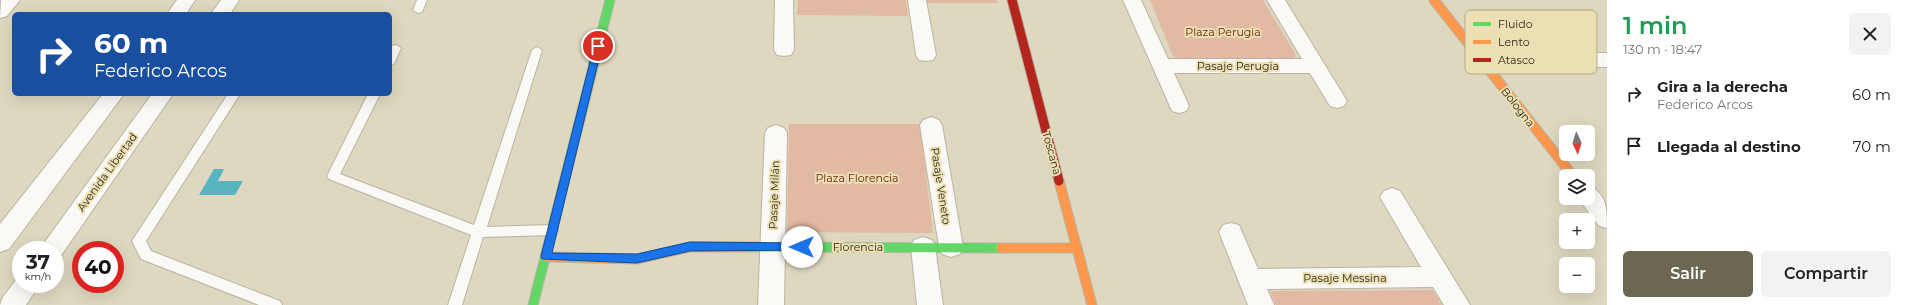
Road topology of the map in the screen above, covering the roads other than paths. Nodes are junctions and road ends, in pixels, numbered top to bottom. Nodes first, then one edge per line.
1 (11, 0) edge
2 (186, 0) edge
3 (230, 0) edge
4 (610, 0) edge
5 (784, 0) edge
6 (916, 0) edge
7 (1012, 0) edge
8 (1132, 0) edge
9 (1276, 0) edge
10 (1434, 0) edge
11 (0, 12) edge
12 (177, 12) edge
13 (221, 12) edge
14 (1465, 39) edge
15 (396, 48) dead end
16 (537, 50) dead end
17 (784, 50) dead end
18 (926, 55) dead end
19 (392, 57) edge
20 (1597, 60) edge
21 (1607, 60) edge
22 (1161, 66) junction
23 (1316, 66) junction
24 (1493, 74) edge
25 (112, 96) edge
26 (162, 96) edge
27 (233, 96) edge
28 (373, 96) edge
29 (1337, 101) dead end
30 (1179, 106) dead end
31 (931, 125) dead end
32 (776, 133) dead end
33 (1567, 169) edge
34 (1392, 197) dead end
35 (1595, 204) edge
36 (1607, 219) edge
37 (552, 230) junction
38 (478, 232) junction
39 (1231, 232) dead end
40 (58, 241) edge
41 (0, 242) edge
42 (772, 247) junction
43 (922, 247) junction
44 (951, 247) junction
45 (1077, 248) junction
46 (546, 256) junction
47 (1440, 277) junction
48 (1250, 279) junction
49 (21, 293) edge
50 (12, 305) edge
51 (275, 305) edge
52 (454, 305) edge
53 (533, 305) edge
54 (771, 305) edge
55 (930, 305) edge
56 (1092, 305) edge
57 (1261, 305) edge
58 (1457, 305) edge

1 - 11 street
2 - 12 street
3 - 13 street
4 - 37 street
5 - 17 street
6 - 18 street
7 - 45 street, Toscana
8 - 22 street
9 - 23 street
10 - 14 street, Bologna
15 - 19 lane
16 - 38 lane
20 - 21 street
22 - 23 street, Pasaje Perugia
22 - 30 street
23 - 29 street
24 - 33 street, Bologna
25 - 41 street
26 - 40 street, Avenida Libertad
27 - 51 lane
28 - 38 lane
31 - 44 street, Pasaje Veneto
32 - 42 street, Pasaje Milán
34 - 47 street
35 - 36 street
37 - 38 lane
37 - 46 street
38 - 52 lane
39 - 48 street
42 - 43 street, Florencia
42 - 46 street, Florencia
42 - 54 street, Pasaje Milán
43 - 44 street, Florencia
43 - 55 street
44 - 45 street, Florencia
45 - 56 street, Toscana
46 - 53 street
47 - 48 street, Pasaje Messina
47 - 58 street
48 - 57 street
49 - 50 street

